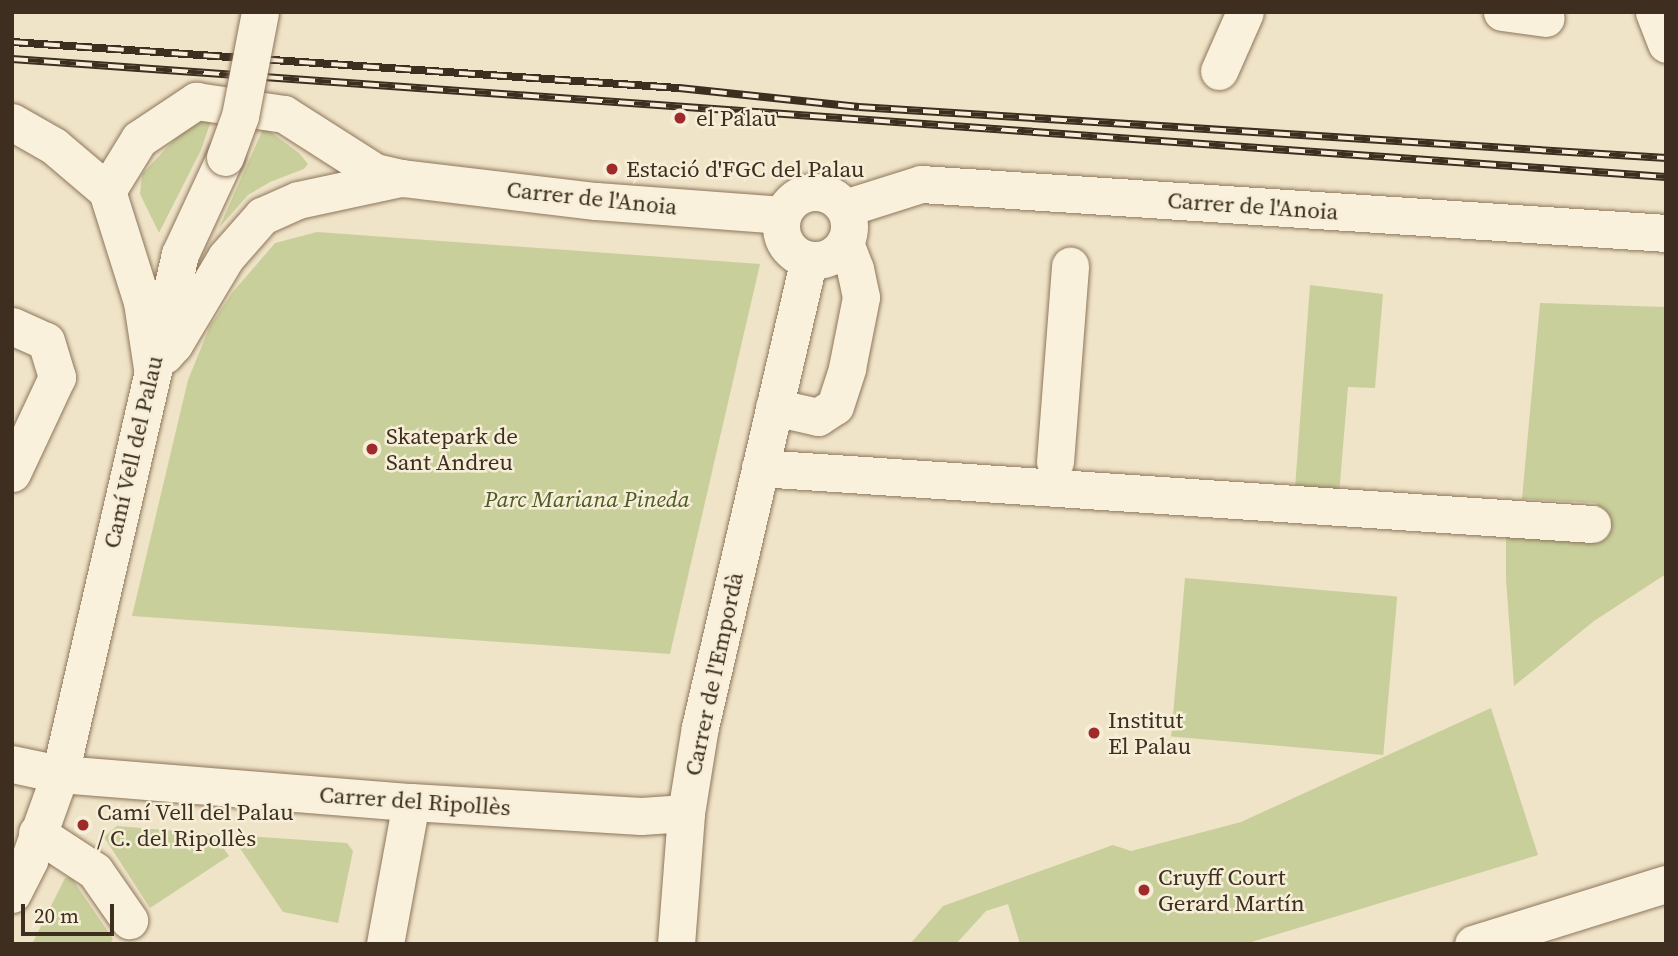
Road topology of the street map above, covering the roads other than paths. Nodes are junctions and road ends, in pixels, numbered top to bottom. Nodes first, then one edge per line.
1 (260, 12) edge
2 (1245, 12) edge
3 (1502, 12) edge
4 (1654, 12) edge
5 (1546, 18) dead end
6 (1666, 44) edge
7 (1219, 71) dead end
8 (12, 122) edge
9 (402, 177) junction
10 (107, 191) junction
11 (782, 215) junction
12 (845, 225) junction
13 (1666, 233) edge
14 (809, 260) junction
15 (1070, 266) dead end
16 (12, 326) edge
17 (152, 368) junction
18 (774, 407) junction
19 (1055, 462) dead end
20 (760, 468) junction
21 (12, 473) edge
22 (1592, 523) dead end
23 (12, 764) edge
24 (60, 774) junction
25 (411, 802) junction
26 (686, 813) junction
27 (37, 832) junction
28 (1666, 884) edge
29 (12, 894) edge
30 (129, 920) dead end
31 (385, 944) edge
32 (676, 944) edge
33 (1472, 944) edge

1 - 17 street, Camí Vell del Palau, bridge
2 - 7 street
3 - 5 street
4 - 6 street
8 - 10 street
9 - 10 street, Carrer de l'Anoia
9 - 11 street, Carrer de l'Anoia
9 - 17 street, Carrer de l'Anoia
10 - 17 street
11 - 12 street
11 - 14 street
12 - 13 street, Carrer de l'Anoia
12 - 14 street
12 - 18 street
14 - 18 street, Carrer de l'Empordà
15 - 19 street
16 - 21 street
17 - 24 street, Camí Vell del Palau
18 - 20 street, Carrer de l'Empordà
20 - 22 street
20 - 26 street, Carrer de l'Empordà
23 - 24 street, Carrer del Ripollès
24 - 25 street, Carrer del Ripollès
24 - 27 street, Camí Vell del Palau
25 - 26 street, Carrer del Ripollès
25 - 31 street
26 - 32 street, Carrer de l'Empordà
27 - 29 street, Camí Vell del Palau
27 - 30 street
28 - 33 street

